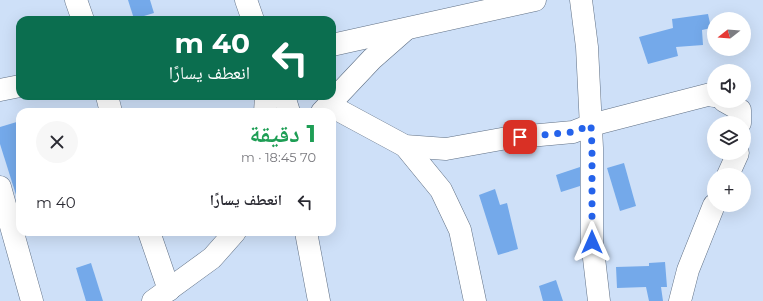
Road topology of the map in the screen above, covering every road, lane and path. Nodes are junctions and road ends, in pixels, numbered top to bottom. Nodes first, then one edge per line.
1 (76, 0) edge
2 (246, 0) edge
3 (535, 0) edge
4 (581, 0) edge
5 (504, 4) edge
6 (82, 16) edge
7 (252, 16) edge
8 (408, 28) junction
9 (336, 44) edge
10 (16, 87) edge
11 (0, 90) edge
12 (707, 95) edge
13 (336, 97) edge
14 (334, 100) edge
15 (326, 108) edge
16 (736, 108) edge
17 (336, 113) edge
18 (740, 116) edge
19 (591, 125) junction
20 (405, 146) junction
21 (0, 187) edge
22 (13, 206) edge
23 (711, 212) edge
24 (16, 221) edge
25 (19, 236) edge
26 (150, 236) edge
27 (231, 236) edge
28 (307, 236) edge
29 (161, 296) edge
30 (32, 301) edge
31 (319, 301) edge
32 (475, 301) edge
33 (599, 301) edge
34 (680, 301) edge

1 - 6 street
2 - 7 street
3 - 5 street
4 - 19 street
5 - 8 street
8 - 9 street
8 - 13 street
10 - 11 street
12 - 19 street
14 - 15 street
16 - 18 street
17 - 20 street
19 - 20 street
19 - 33 street
20 - 32 street
21 - 22 street
22 - 24 street
23 - 34 street
25 - 30 street
26 - 29 street
27 - 29 street
28 - 31 street

